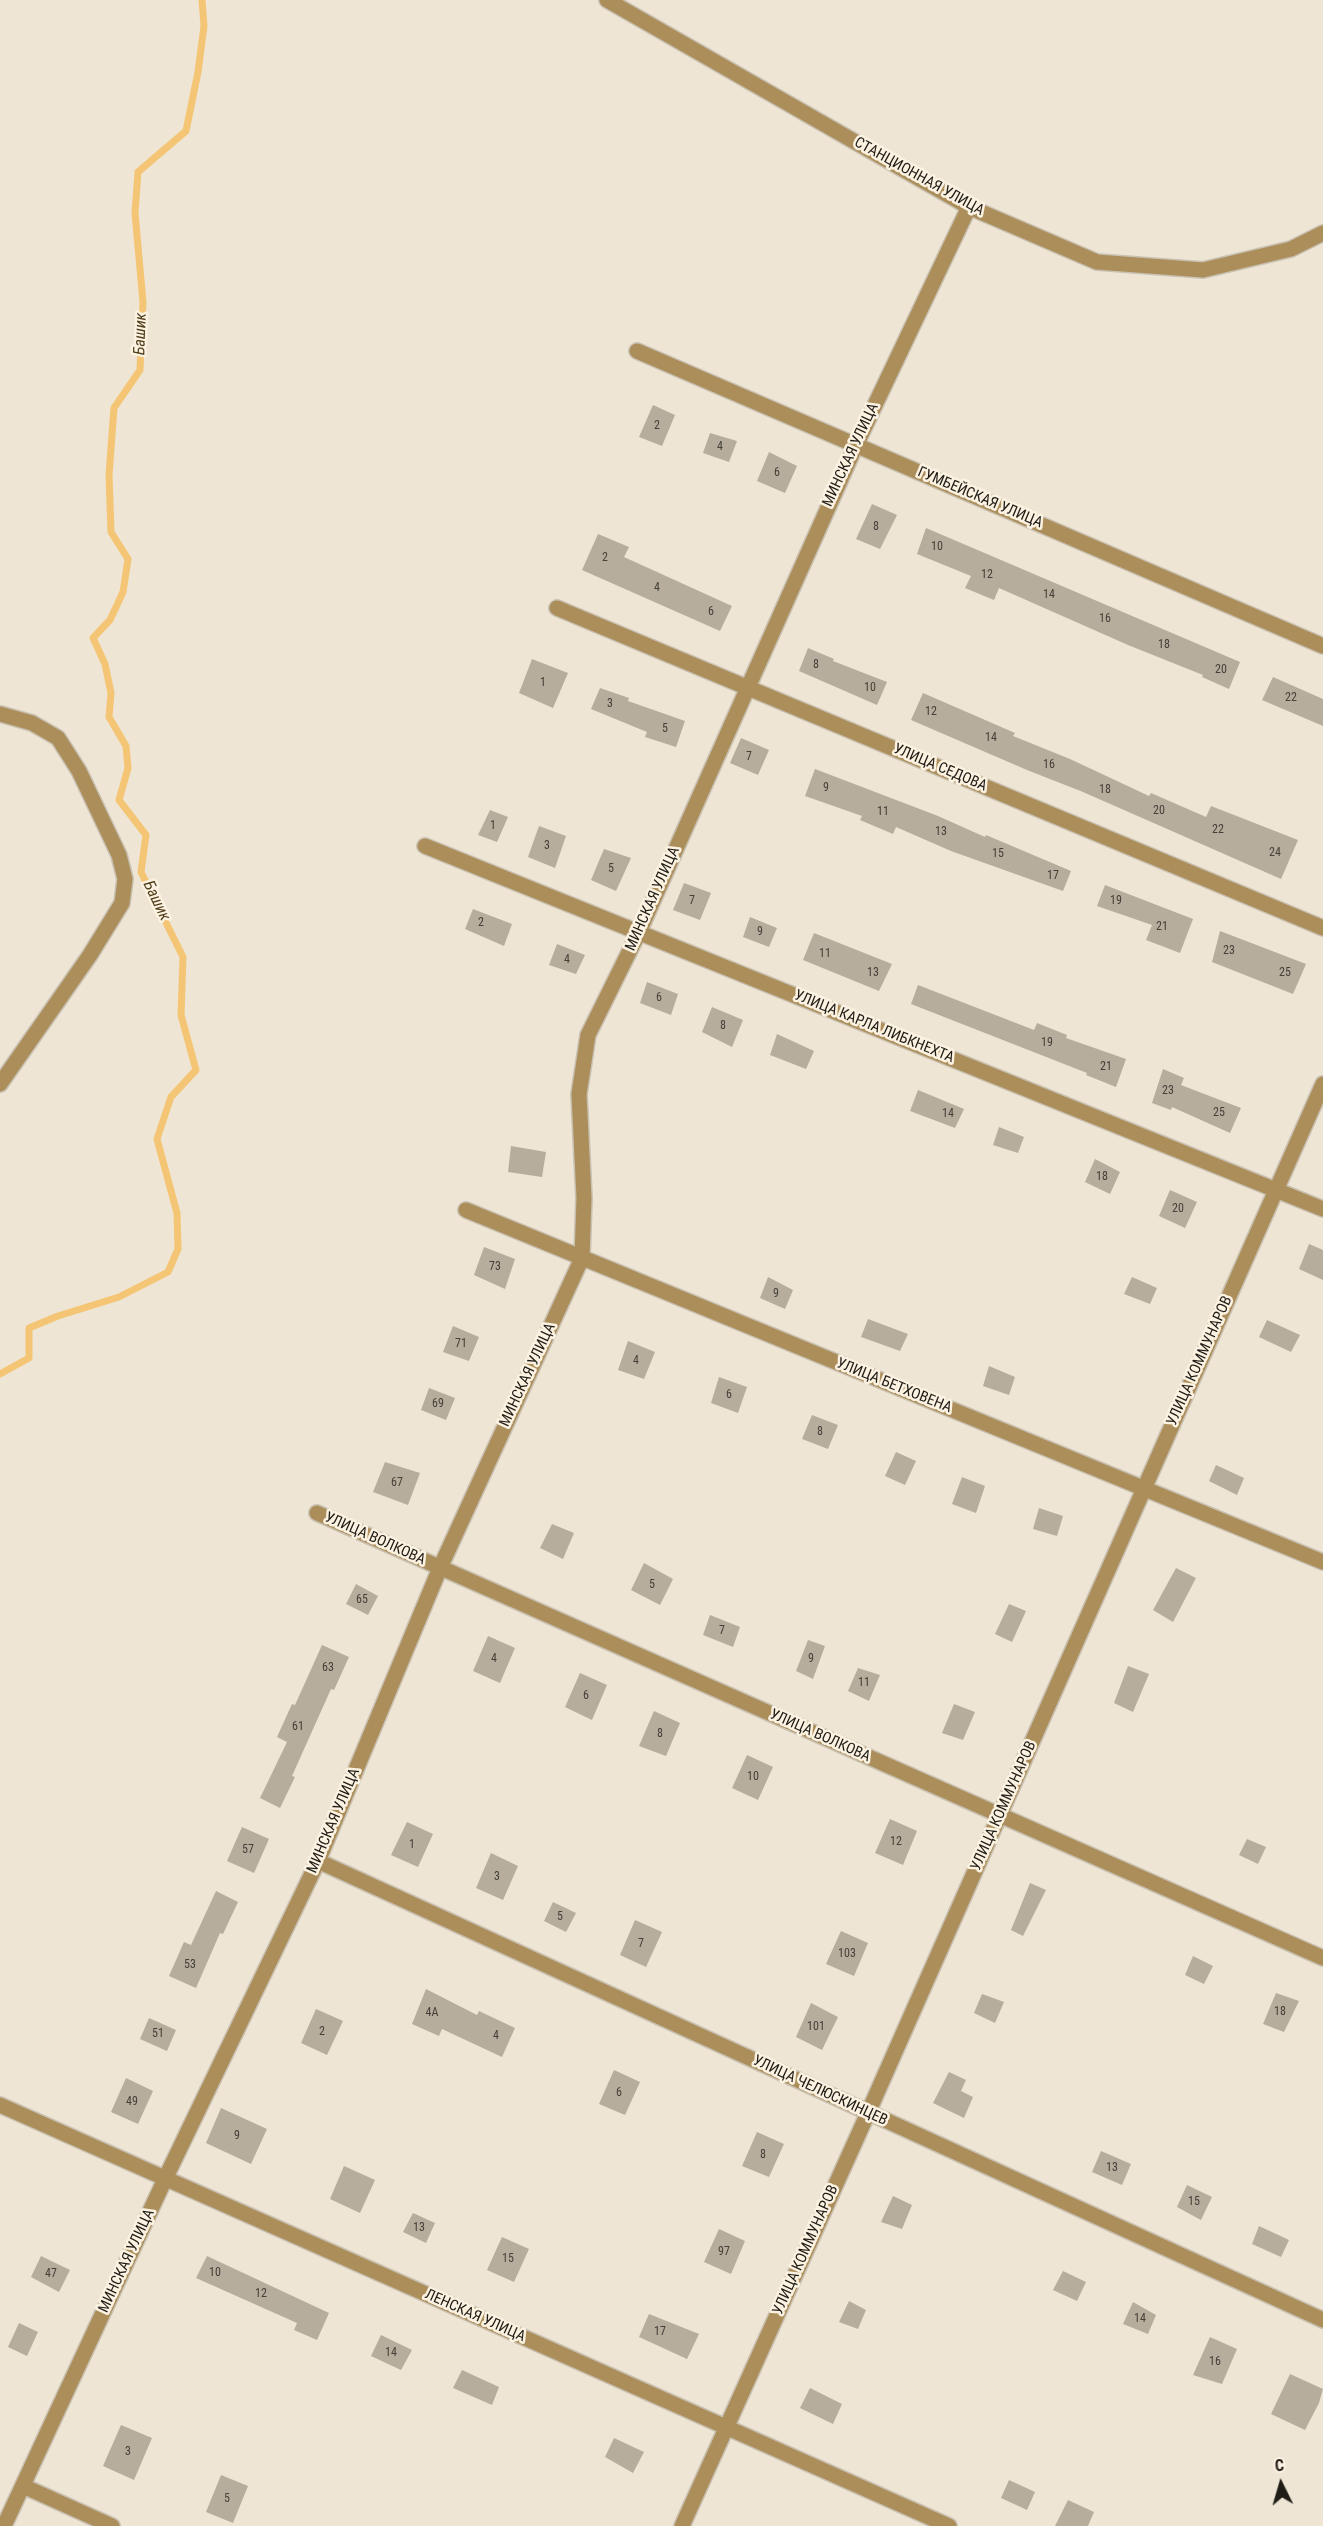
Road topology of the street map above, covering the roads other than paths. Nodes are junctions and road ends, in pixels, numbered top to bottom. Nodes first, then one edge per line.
1 (607, 0) edge
2 (969, 207) junction
3 (1323, 233) edge
4 (638, 351) dead end
5 (856, 444) junction
6 (557, 608) dead end
7 (1323, 646) edge
8 (747, 688) junction
9 (0, 714) edge
10 (425, 846) dead end
11 (1323, 928) edge
12 (639, 932) junction
13 (0, 1084) edge
14 (1323, 1084) edge
15 (1276, 1190) junction
16 (1323, 1209) edge
17 (466, 1210) dead end
18 (582, 1258) junction
19 (1144, 1489) junction
20 (317, 1513) dead end
21 (1323, 1562) edge
22 (440, 1568) junction
23 (1000, 1815) junction
24 (318, 1861) junction
25 (1323, 1958) edge
26 (0, 2105) edge
27 (868, 2113) junction
28 (166, 2177) junction
29 (1323, 2320) edge
30 (725, 2428) junction
31 (23, 2486) junction
32 (4, 2526) edge
33 (112, 2526) edge
34 (682, 2526) edge
35 (950, 2526) edge

1 - 2 street, СТАНЦИОННАЯ УЛИЦА
2 - 3 street, СТАНЦИОННАЯ УЛИЦА
2 - 5 street, МИНСКАЯ УЛИЦА
4 - 5 street, ГУМБЕЙСКАЯ УЛИЦА
5 - 7 street, ГУМБЕЙСКАЯ УЛИЦА
5 - 8 street, МИНСКАЯ УЛИЦА
6 - 8 street, УЛИЦА СЕДОВА
8 - 11 street, УЛИЦА СЕДОВА
8 - 12 street, МИНСКАЯ УЛИЦА
9 - 13 street
10 - 12 street, УЛИЦА КАРЛА ЛИБКНЕХТА
12 - 15 street, УЛИЦА КАРЛА ЛИБКНЕХТА
12 - 18 street, МИНСКАЯ УЛИЦА
14 - 15 street, УЛИЦА КОММУНАРОВ
15 - 16 street, УЛИЦА КАРЛА ЛИБКНЕХТА
15 - 19 street, УЛИЦА КОММУНАРОВ
17 - 18 street, УЛИЦА БЕТХОВЕНА
18 - 19 street, УЛИЦА БЕТХОВЕНА
18 - 22 street, МИНСКАЯ УЛИЦА
19 - 21 street, УЛИЦА БЕТХОВЕНА
19 - 23 street, УЛИЦА КОММУНАРОВ
20 - 22 street, УЛИЦА ВОЛКОВА
22 - 23 street, УЛИЦА ВОЛКОВА
22 - 24 street, МИНСКАЯ УЛИЦА
23 - 25 street, УЛИЦА ВОЛКОВА
23 - 27 street, УЛИЦА КОММУНАРОВ
24 - 27 street, УЛИЦА ЧЕЛЮСКИНЦЕВ
24 - 28 street, МИНСКАЯ УЛИЦА
26 - 28 street, ЛЕНСКАЯ УЛИЦА
27 - 29 street, УЛИЦА ЧЕЛЮСКИНЦЕВ
27 - 30 street, УЛИЦА КОММУНАРОВ
28 - 30 street, ЛЕНСКАЯ УЛИЦА
28 - 31 street, МИНСКАЯ УЛИЦА
30 - 34 street, УЛИЦА КОММУНАРОВ
30 - 35 street, ЛЕНСКАЯ УЛИЦА
31 - 32 street, МИНСКАЯ УЛИЦА
31 - 33 street

